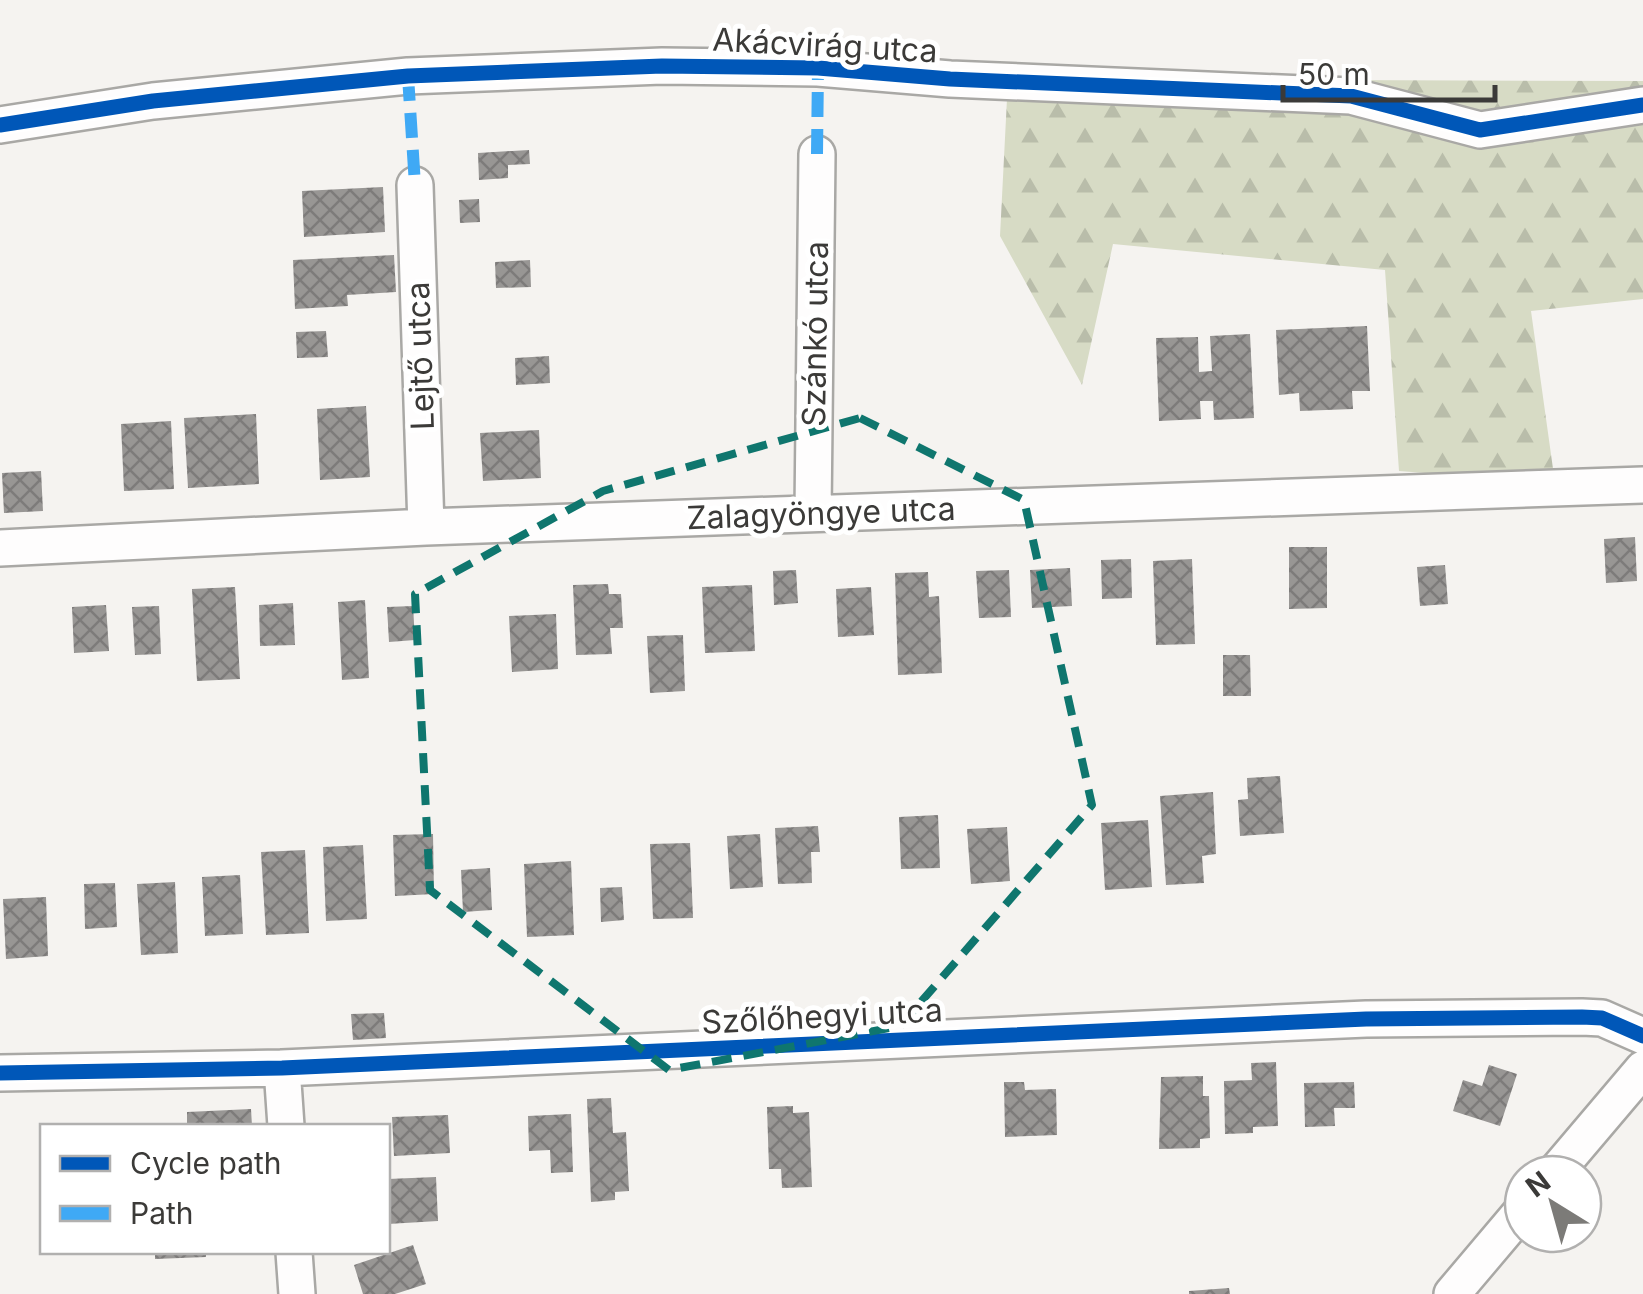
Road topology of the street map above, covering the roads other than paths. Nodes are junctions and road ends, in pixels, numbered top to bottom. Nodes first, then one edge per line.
1 (1643, 105) edge
2 (0, 125) edge
3 (817, 154) dead end
4 (414, 185) dead end
5 (1643, 485) edge
6 (813, 513) junction
7 (426, 527) junction
8 (0, 548) edge
9 (1643, 1036) edge
10 (282, 1068) junction
11 (1643, 1069) edge
12 (0, 1073) edge
13 (286, 1124) edge
14 (1571, 1154) edge
15 (1503, 1234) edge
16 (294, 1254) edge
17 (297, 1294) edge
18 (1452, 1294) edge

1 - 2 street, Akácvirág utca
3 - 6 street, Szánkó utca
4 - 7 street, Lejtő utca
5 - 6 street, Zalagyöngye utca
6 - 7 street, Zalagyöngye utca
7 - 8 street, Zalagyöngye utca
9 - 10 street, Szőlőhegyi utca
10 - 12 street, Szőlőhegyi utca
10 - 13 street
11 - 14 street
15 - 18 street
16 - 17 street

